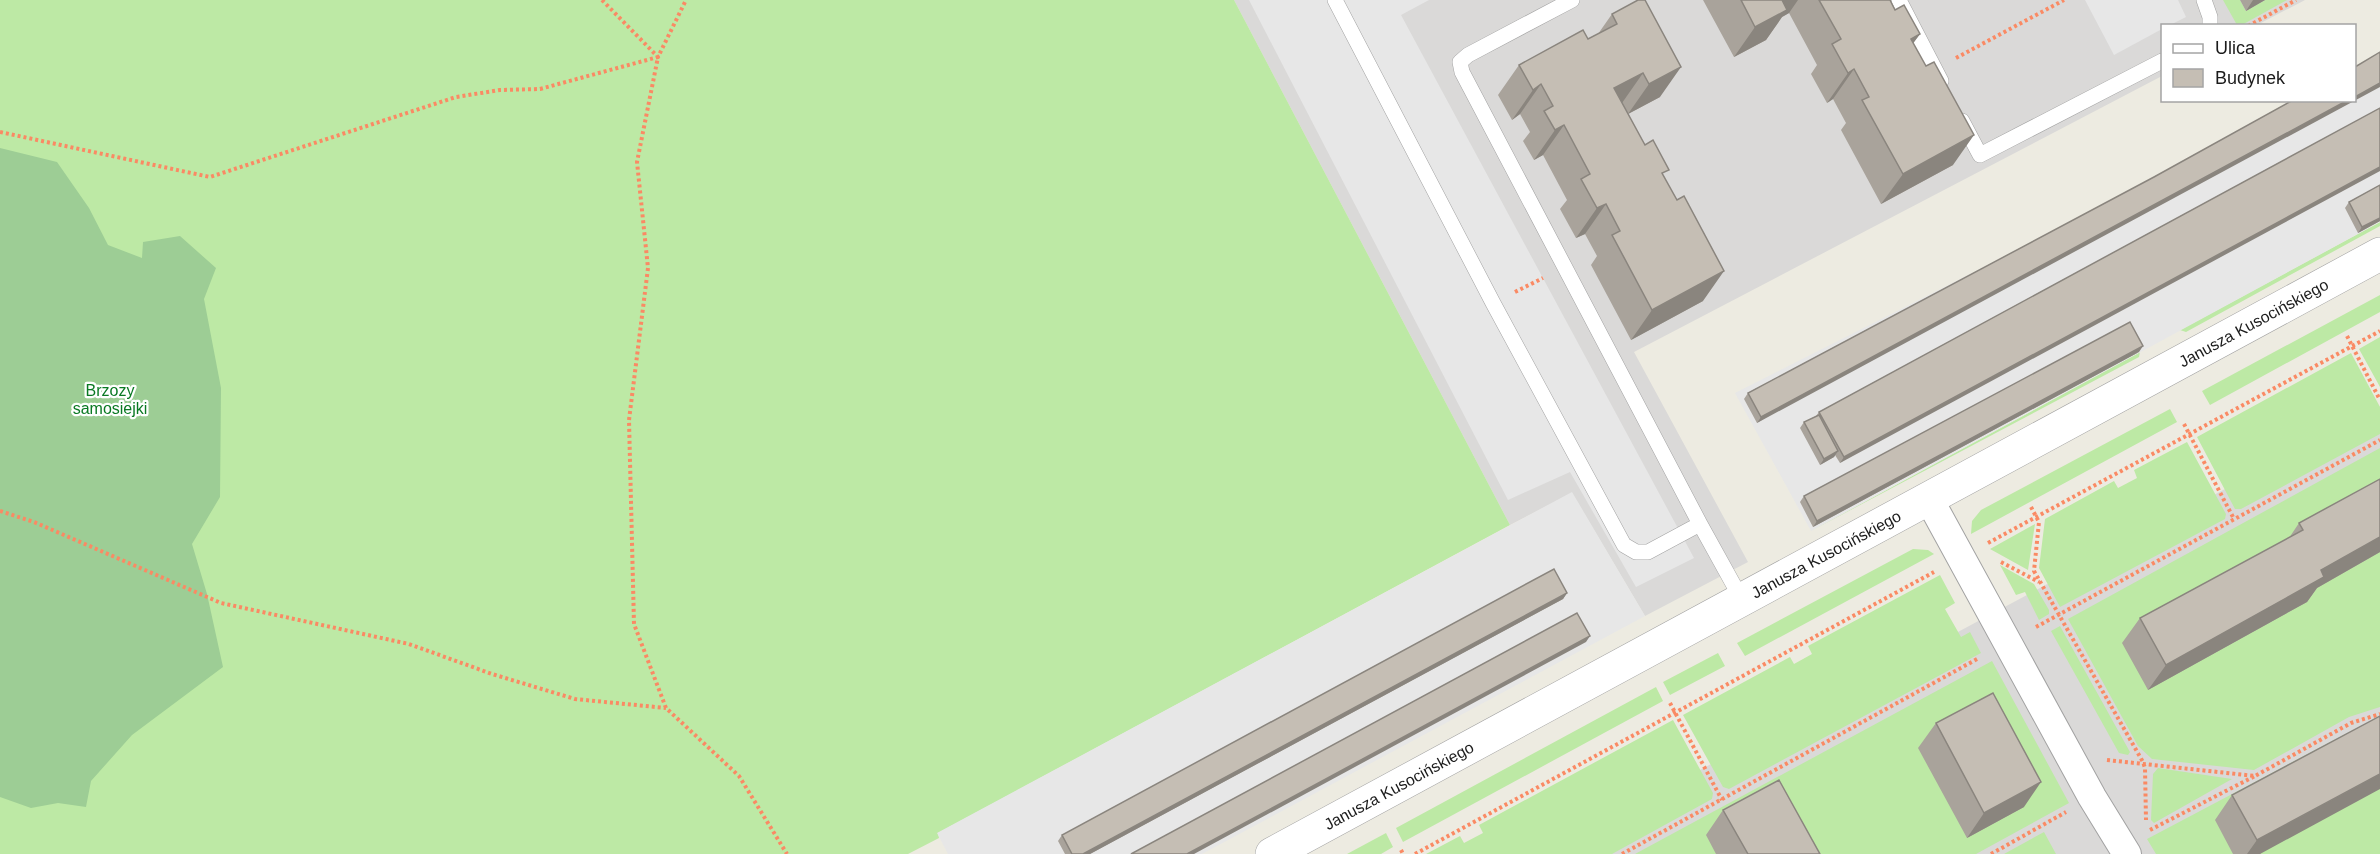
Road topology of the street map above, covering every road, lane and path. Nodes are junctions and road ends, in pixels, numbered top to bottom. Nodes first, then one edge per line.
1 (602, 0) edge
2 (686, 0) edge
3 (1335, 0) edge
4 (1572, 0) edge
5 (1899, 0) edge
6 (2064, 0) edge
7 (2204, 0) edge
8 (2296, 0) edge
9 (2210, 24) edge
10 (2252, 24) edge
11 (658, 57) junction
12 (2161, 62) edge
13 (1935, 69) junction
14 (0, 132) edge
15 (2380, 254) edge
16 (2380, 331) edge
17 (2347, 336) dead end
18 (2352, 346) junction
19 (2380, 400) edge
20 (2184, 424) dead end
21 (2189, 434) junction
22 (1929, 498) junction
23 (2031, 507) dead end
24 (0, 511) edge
25 (2037, 517) junction
26 (2234, 519) dead end
27 (1700, 524) junction
28 (1971, 552) junction
29 (2040, 583) junction
30 (1742, 600) junction
31 (1670, 703) dead end
32 (666, 708) junction
33 (1676, 712) junction
34 (2380, 714) edge
35 (2070, 757) junction
36 (2143, 762) junction
37 (2255, 776) junction
38 (2092, 797) junction
39 (1722, 800) dead end
40 (787, 854) edge
41 (1272, 854) edge
42 (1415, 854) edge
43 (1991, 854) edge
44 (2127, 854) edge

1 - 11 path
2 - 11 path
3 - 27 lane
4 - 27 lane
5 - 13 lane
6 - 13 path
7 - 9 lane
8 - 10 path
11 - 14 path
11 - 32 path
12 - 13 lane
15 - 22 street, Janusza Kusocińskiego
16 - 18 path
17 - 18 path
18 - 19 path
18 - 21 path
20 - 21 path
21 - 25 path
21 - 26 path
22 - 28 street
22 - 30 street, Janusza Kusocińskiego
23 - 25 path
24 - 32 path
25 - 28 path
25 - 29 path
27 - 30 lane
28 - 29 path
28 - 33 path
28 - 35 street
29 - 36 path
30 - 41 street, Janusza Kusocińskiego
31 - 33 path
32 - 40 path
33 - 39 path
33 - 42 path
34 - 37 path
35 - 36 path
35 - 38 street
36 - 37 path
36 - 37 path
38 - 43 path
38 - 44 street

